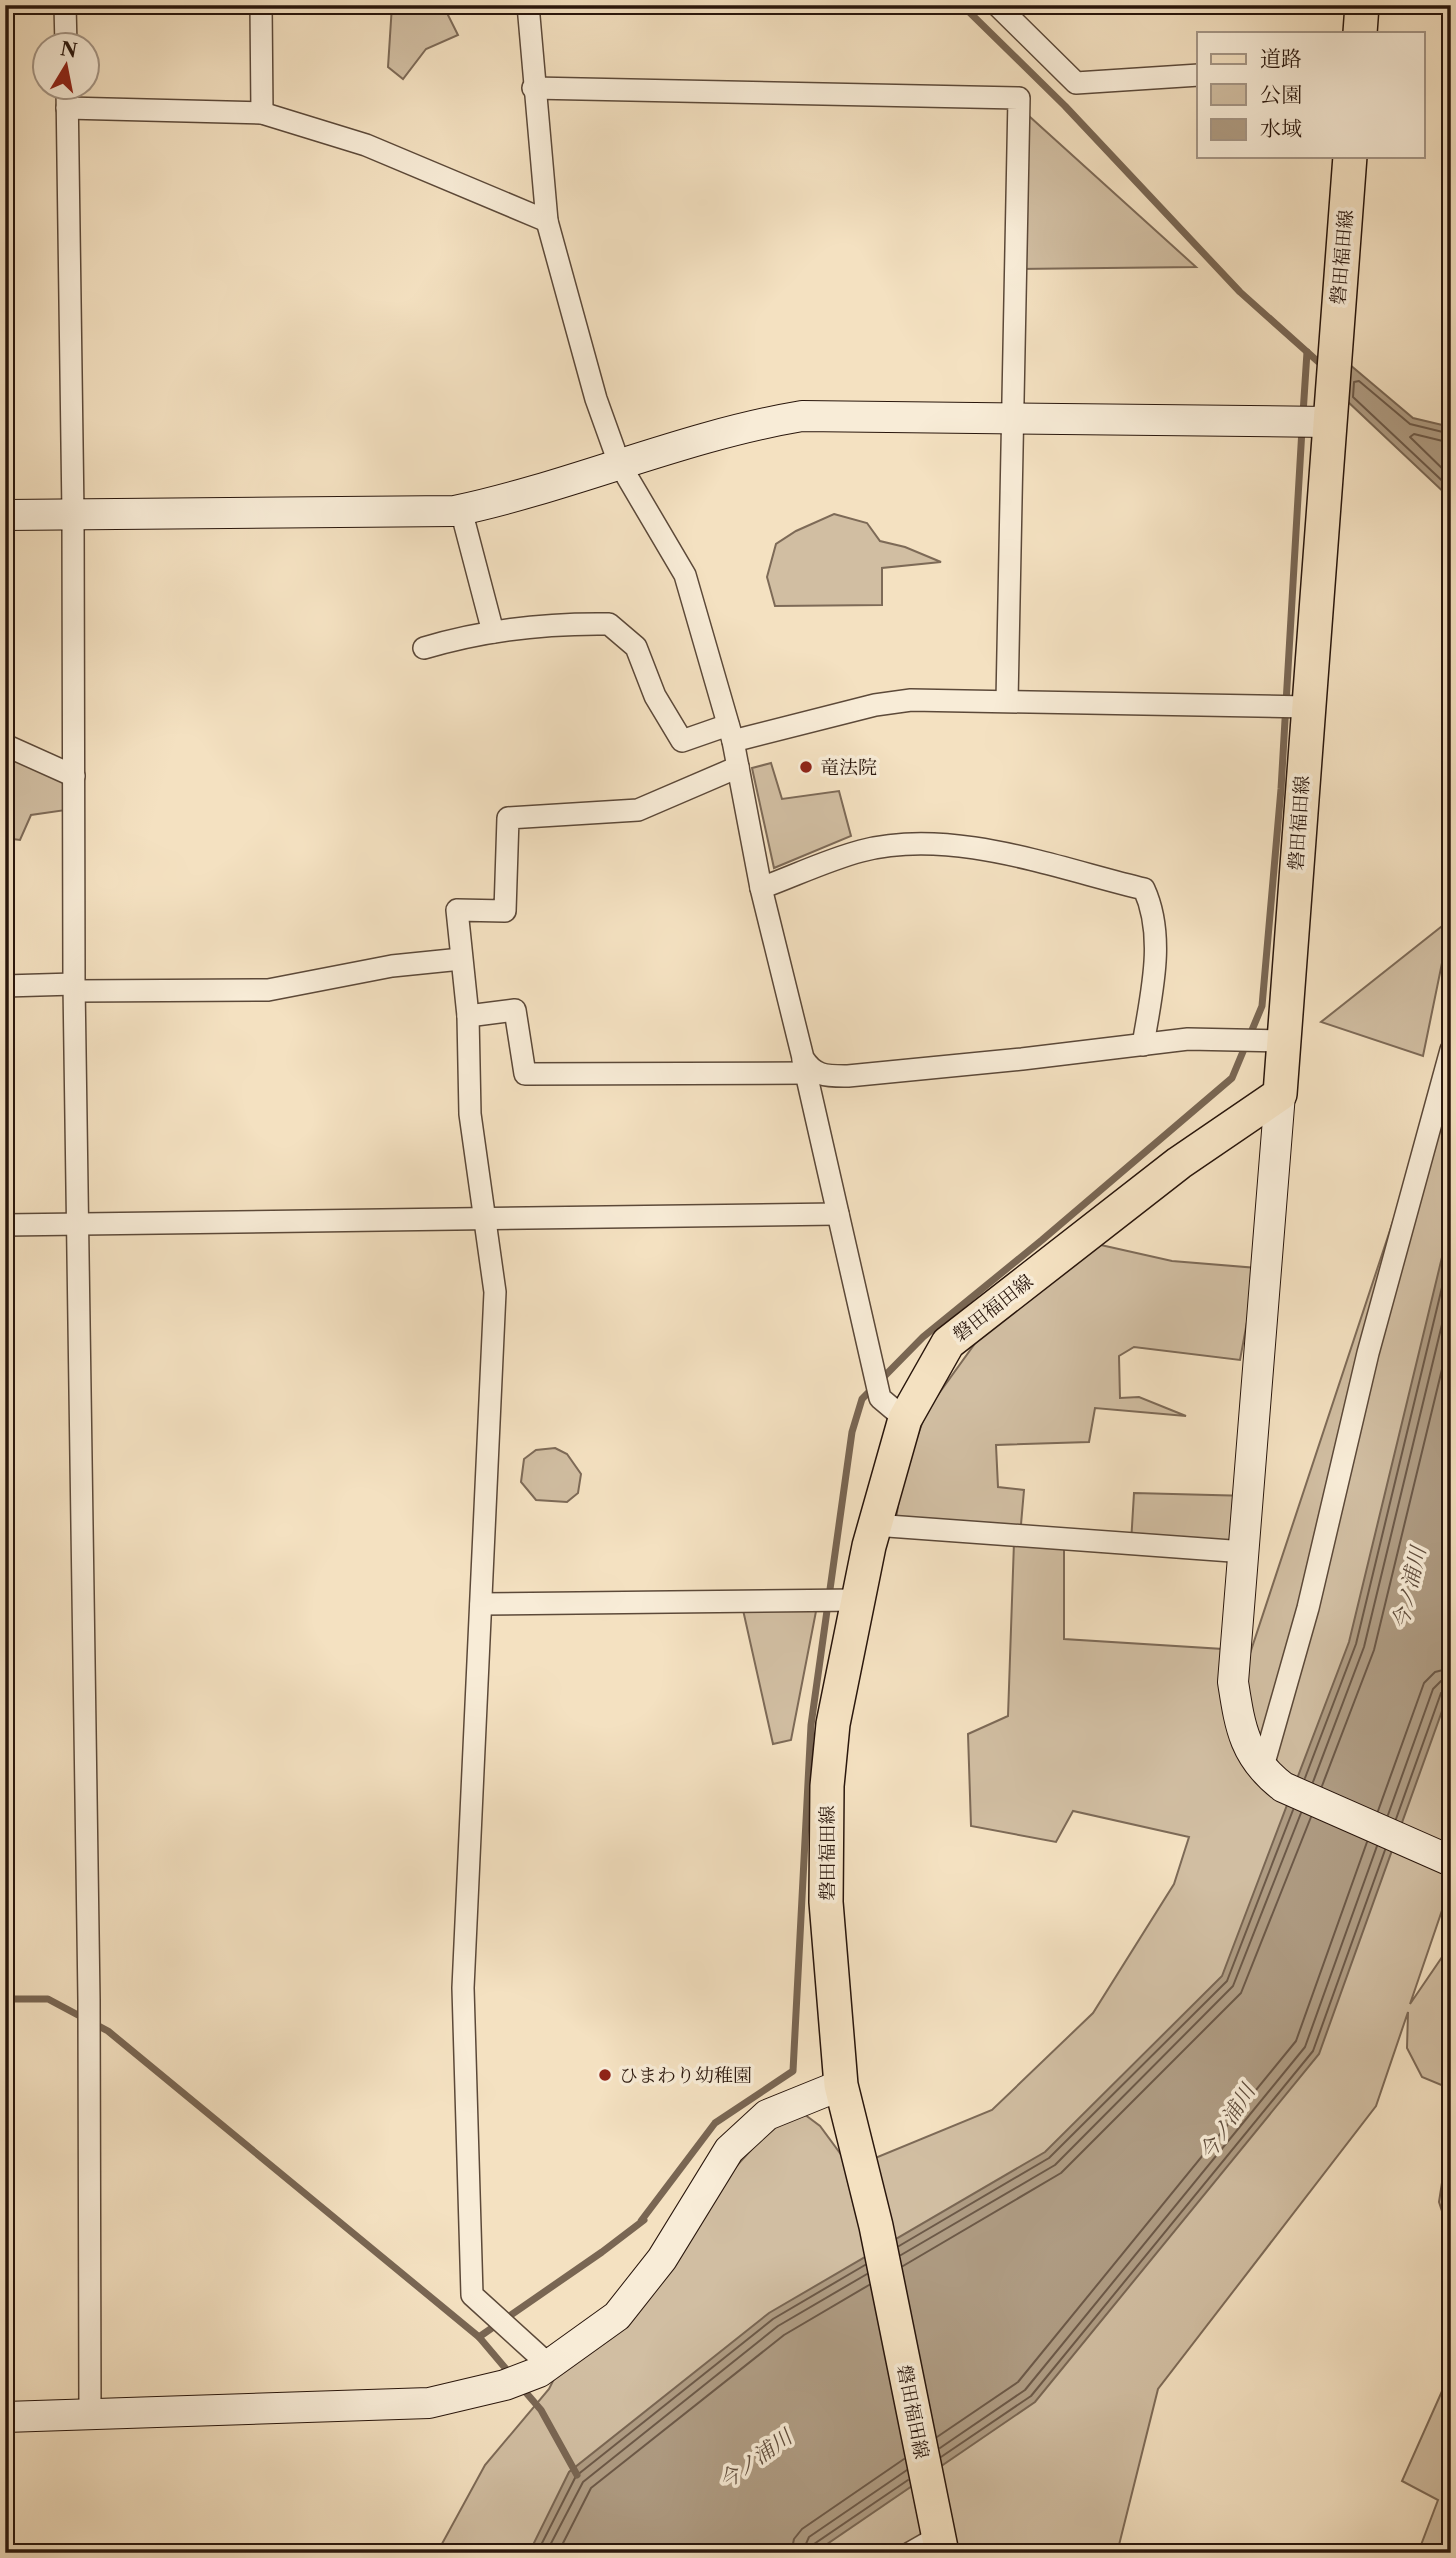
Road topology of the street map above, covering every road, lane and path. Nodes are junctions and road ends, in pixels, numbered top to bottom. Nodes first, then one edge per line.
1 (65, 5) edge
2 (261, 5) edge
3 (528, 5) edge
4 (997, 5) edge
5 (1362, 5) edge
6 (66, 32) edge
7 (1360, 32) edge
8 (1197, 75) edge
9 (533, 88) junction
10 (102, 101) edge
11 (67, 102) edge
12 (262, 113) junction
13 (1350, 158) edge
14 (547, 221) junction
15 (1013, 419) junction
16 (1329, 422) junction
17 (619, 463) junction
18 (461, 510) junction
19 (74, 514) junction
20 (5, 515) edge
21 (493, 632) junction
22 (424, 648) dead end
23 (1007, 701) junction
24 (1308, 707) junction
25 (730, 733) junction
26 (5, 745) edge
27 (738, 766) junction
28 (74, 776) junction
29 (761, 888) junction
30 (461, 959) junction
31 (5, 986) edge
32 (74, 988) junction
33 (468, 1016) junction
34 (1282, 1041) junction
35 (1143, 1045) junction
36 (1451, 1050) edge
37 (805, 1065) junction
38 (1280, 1094) junction
39 (838, 1214) junction
40 (484, 1220) junction
41 (79, 1224) junction
42 (5, 1225) edge
43 (905, 1419) junction
44 (874, 1525) junction
45 (1245, 1552) junction
46 (857, 1600) junction
47 (481, 1604) junction
48 (1272, 1778) junction
49 (1451, 1861) edge
50 (841, 2085) junction
51 (549, 2365) junction
52 (90, 2416) junction
53 (5, 2417) edge
54 (940, 2545) edge
55 (909, 2553) edge

1 - 6 street
2 - 12 street
3 - 9 street
4 - 8 street
5 - 7 main road
9 - 14 street
9 - 15 street
10 - 12 street
11 - 19 street
12 - 14 street
13 - 16 main road, 磐田福田線
14 - 17 street
15 - 16 street
15 - 17 street
15 - 23 street
16 - 24 main road, 磐田福田線
17 - 18 street
17 - 25 street
18 - 19 street
18 - 21 street
19 - 20 street
19 - 28 street
21 - 22 street
21 - 25 street
23 - 24 street
23 - 25 street
24 - 34 main road, 磐田福田線
25 - 27 street
26 - 28 street
27 - 29 street
27 - 30 street
28 - 32 street
29 - 35 street
29 - 37 street
30 - 32 street
30 - 33 street
31 - 32 street
32 - 41 street
33 - 37 street
33 - 40 street
34 - 35 street
34 - 38 main road, 磐田福田線
35 - 37 street
36 - 48 street
37 - 39 street
38 - 43 main road, 磐田福田線
38 - 45 street
39 - 40 street
39 - 43 street
40 - 41 street
40 - 47 street
41 - 42 street
41 - 52 street
43 - 44 main road, 磐田福田線
44 - 45 street
44 - 46 main road, 磐田福田線
45 - 48 street
46 - 47 street
46 - 50 main road, 磐田福田線
47 - 51 street
48 - 49 street
50 - 51 street
50 - 54 main road, 磐田福田線
51 - 52 street
52 - 53 street
54 - 55 street

